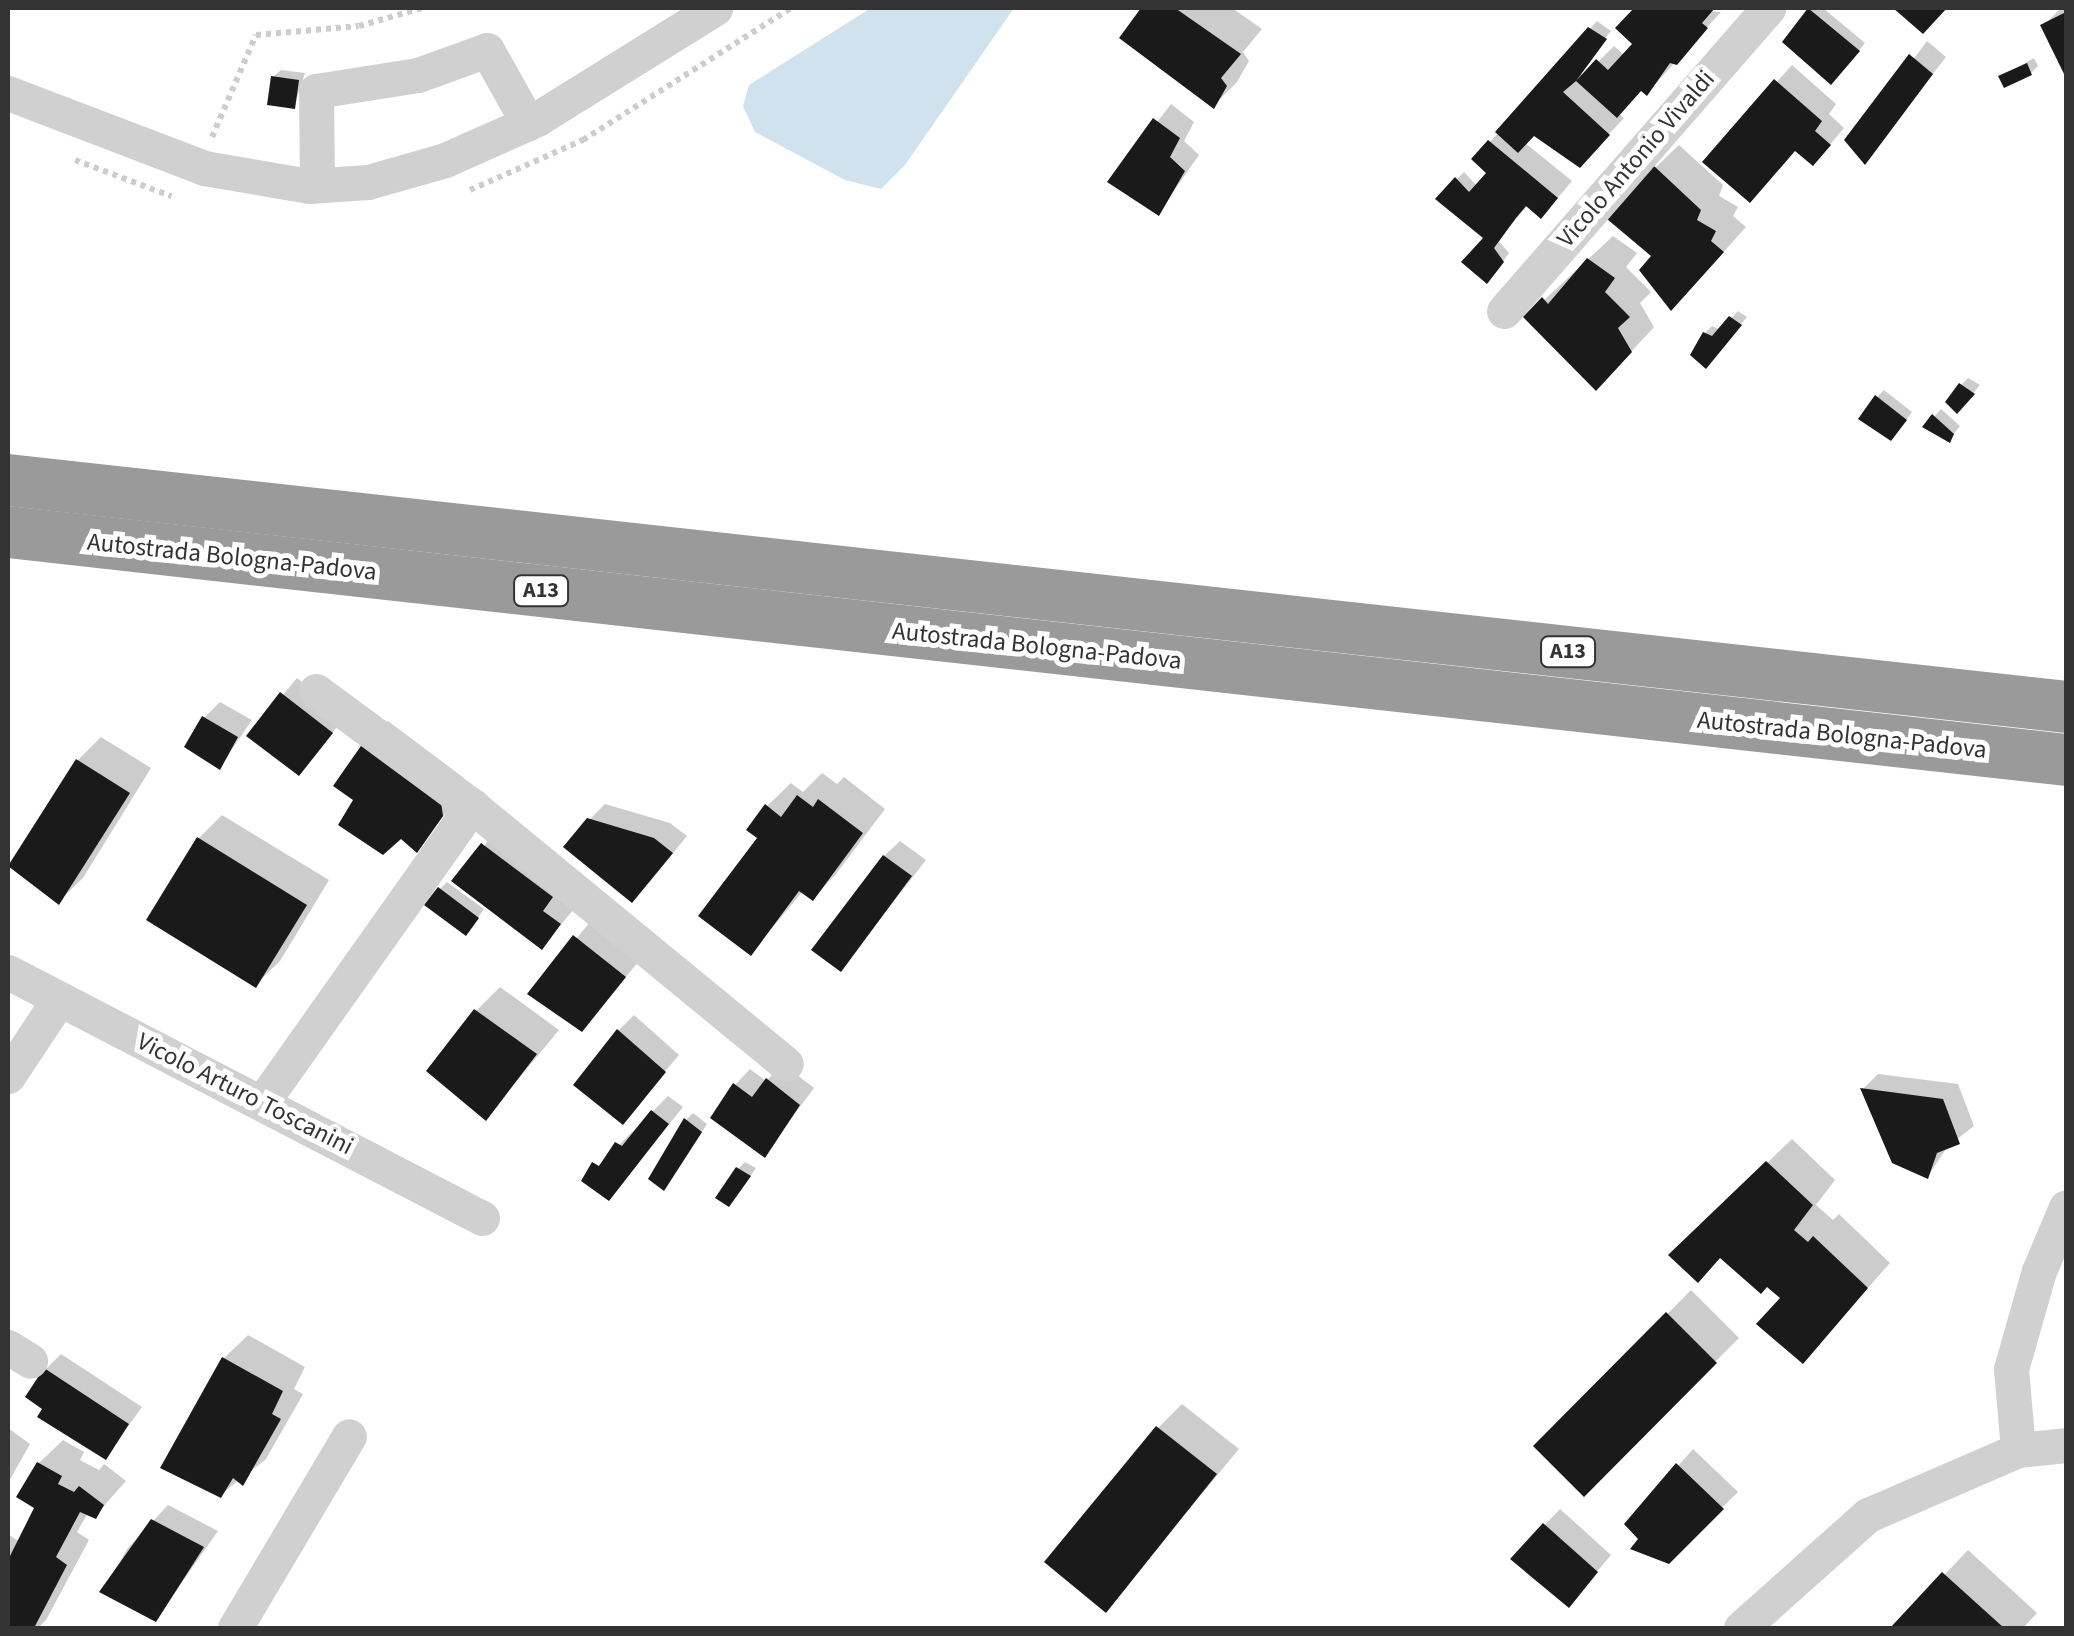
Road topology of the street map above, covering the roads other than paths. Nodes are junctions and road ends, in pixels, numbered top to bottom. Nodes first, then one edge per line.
1 (715, 8) edge
2 (1768, 8) edge
3 (8, 80) edge
4 (23, 99) edge
5 (528, 124) junction
6 (317, 185) junction
7 (1504, 311) dead end
8 (8, 480) edge
9 (8, 532) edge
10 (316, 691) dead end
11 (2066, 707) edge
12 (2066, 760) edge
13 (472, 806) junction
14 (8, 972) edge
15 (59, 999) junction
16 (786, 1064) dead end
17 (8, 1076) edge
18 (263, 1101) junction
19 (2066, 1207) edge
20 (482, 1218) dead end
21 (349, 1436) dead end
22 (2066, 1445) edge
23 (2018, 1450) junction
24 (236, 1628) edge
25 (1741, 1628) edge

1 - 5 street
2 - 7 street, Vicolo Antonio Vivaldi
3 - 4 street
4 - 6 street
5 - 6 street
5 - 6 street
8 - 11 highway, Autostrada Bologna-Padova / A13
9 - 12 highway, Autostrada Bologna-Padova / A13
10 - 13 street
13 - 16 street
13 - 18 street
14 - 15 street, Vicolo Arturo Toscanini
15 - 17 street
15 - 18 street, Vicolo Arturo Toscanini
18 - 20 street, Vicolo Arturo Toscanini
19 - 23 street
21 - 24 street
22 - 23 street
23 - 25 street

